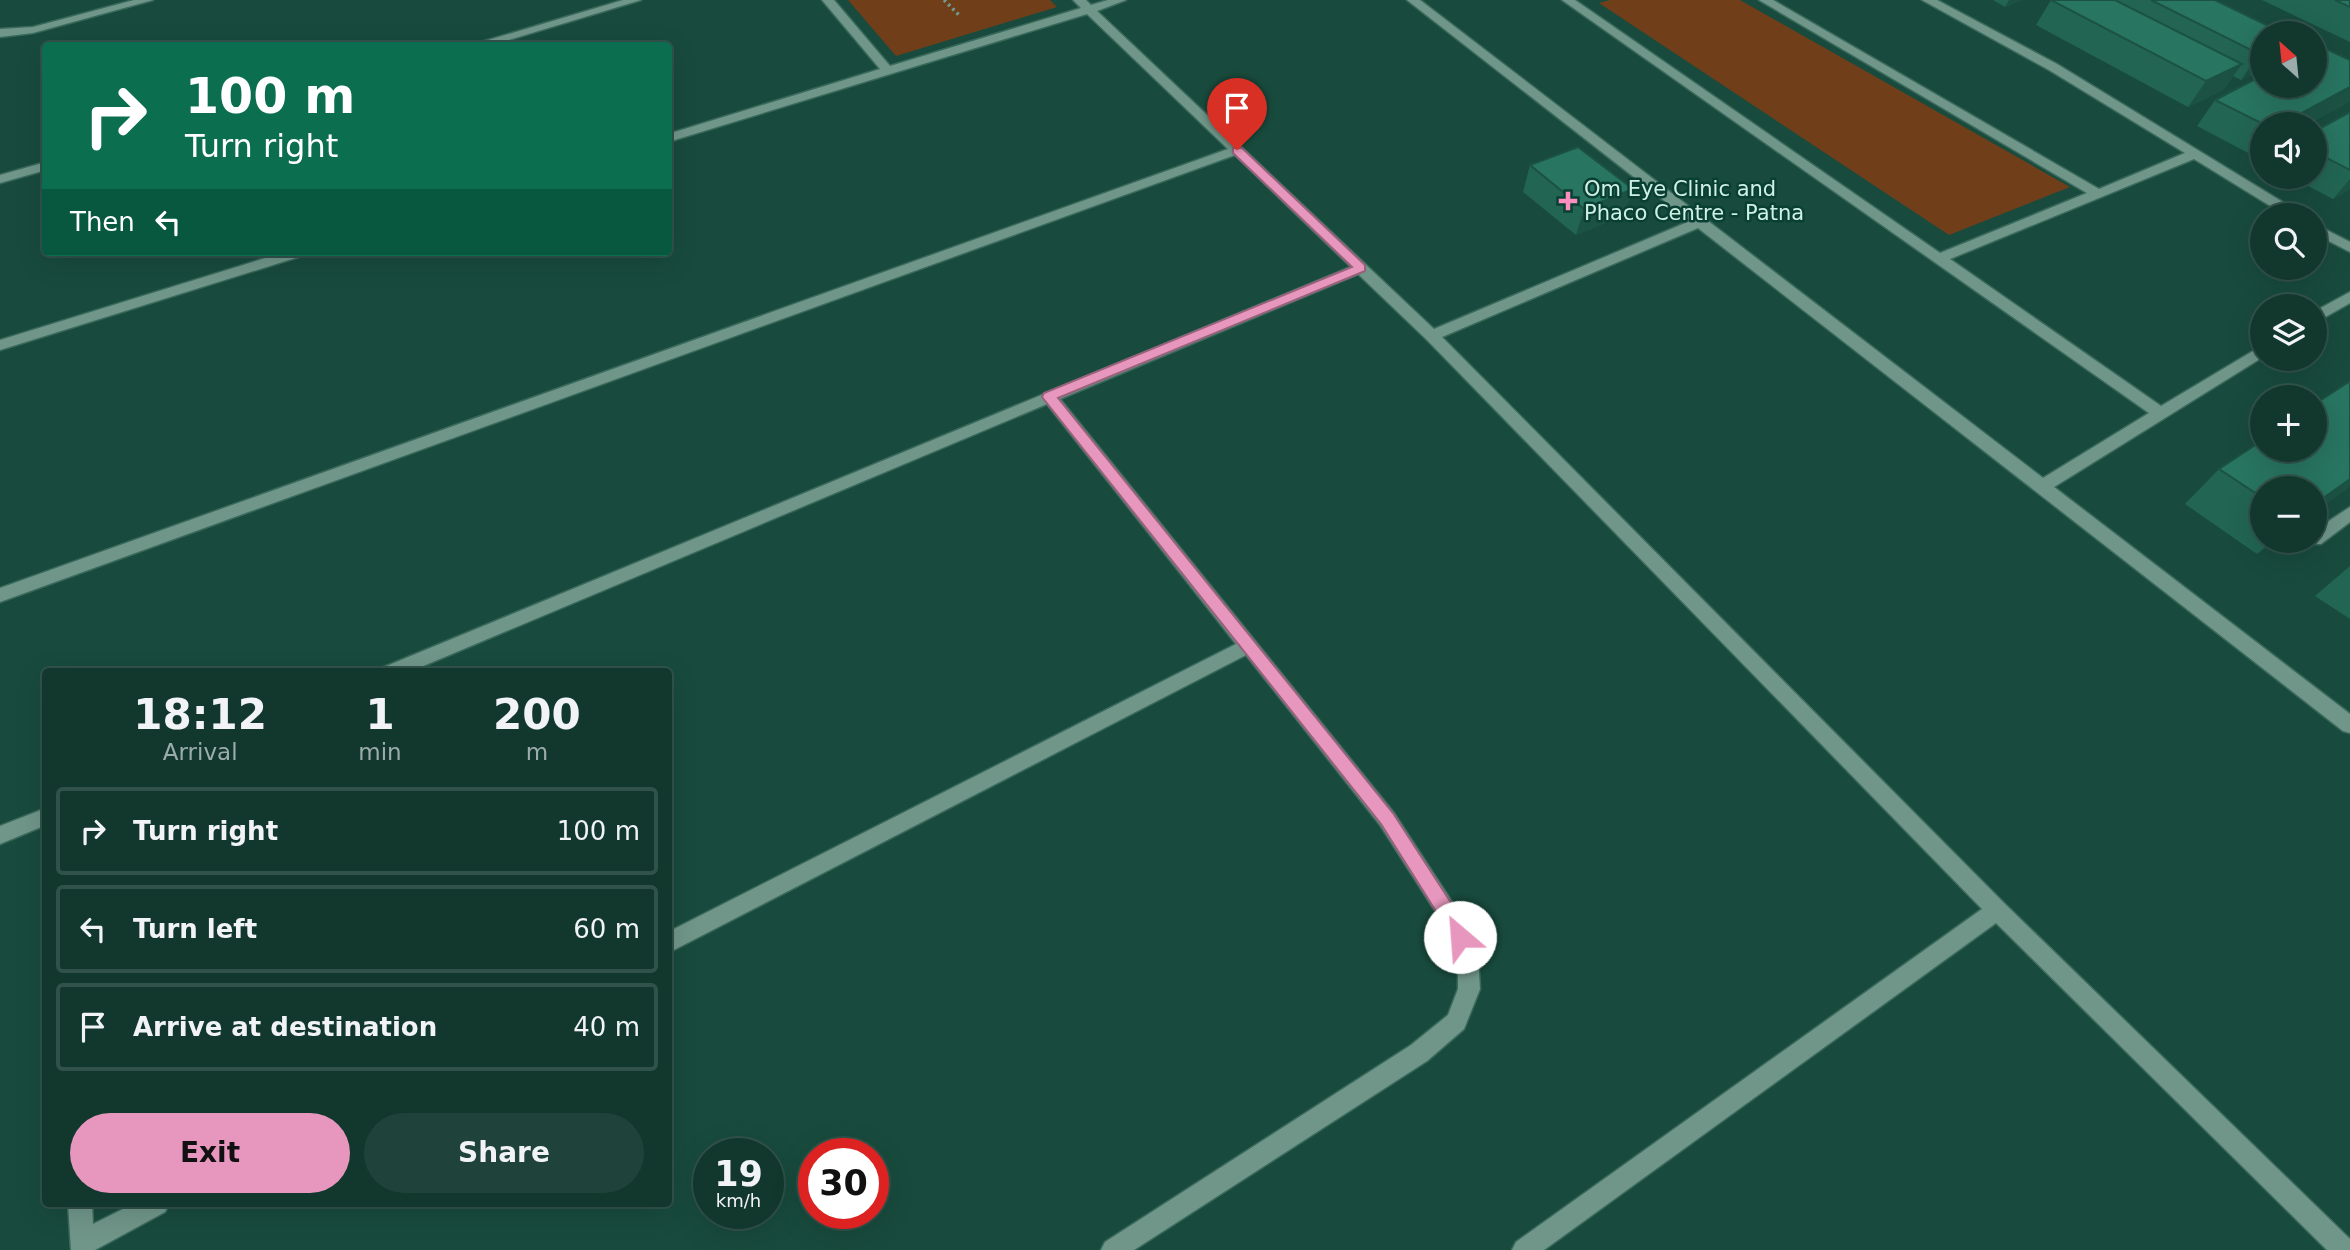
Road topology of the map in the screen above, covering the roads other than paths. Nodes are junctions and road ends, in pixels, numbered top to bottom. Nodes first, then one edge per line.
1 (147, 0) edge
2 (635, 0) edge
3 (828, 0) edge
4 (1119, 0) edge
5 (1413, 0) edge
6 (1568, 0) edge
7 (1765, 0) edge
8 (1928, 0) edge
9 (1084, 5) edge
10 (0, 33) edge
11 (488, 42) edge
12 (887, 70) junction
13 (672, 137) edge
14 (1237, 150) junction
15 (2192, 155) junction
16 (42, 167) edge
17 (0, 179) edge
18 (2098, 194) junction
19 (2274, 203) edge
20 (1699, 222) junction
21 (2327, 235) edge
22 (2350, 248) edge
23 (287, 256) edge
24 (1940, 258) junction
25 (1360, 268) junction
26 (2350, 297) edge
27 (2327, 311) edge
28 (1432, 336) junction
29 (0, 345) edge
30 (2250, 357) edge
31 (1049, 397) junction
32 (2159, 412) junction
33 (2041, 487) junction
34 (2350, 513) edge
35 (2327, 530) edge
36 (0, 596) edge
37 (1250, 645) junction
38 (400, 668) edge
39 (2350, 725) edge
40 (42, 818) edge
41 (0, 835) edge
42 (1997, 910) junction
43 (672, 941) edge
44 (80, 1207) edge
45 (152, 1207) edge
46 (83, 1246) edge
47 (1113, 1250) edge
48 (1524, 1250) edge
49 (2344, 1250) edge

1 - 10 street
2 - 11 street
3 - 12 street
4 - 9 street
5 - 20 street
6 - 24 street
7 - 18 street
8 - 15 street
9 - 12 street
9 - 14 street
12 - 13 street
14 - 25 street
14 - 36 street
15 - 18 street
15 - 19 street
16 - 17 street
18 - 24 street
20 - 28 street
20 - 33 street
21 - 22 street
23 - 29 street
24 - 32 street
25 - 28 street
25 - 31 street
26 - 27 street
28 - 42 street
30 - 32 street
31 - 37 street
31 - 38 street
32 - 33 street
33 - 39 street
34 - 35 street
37 - 43 street
37 - 47 street
40 - 41 street
42 - 48 street
42 - 49 street
44 - 46 street
45 - 46 street

